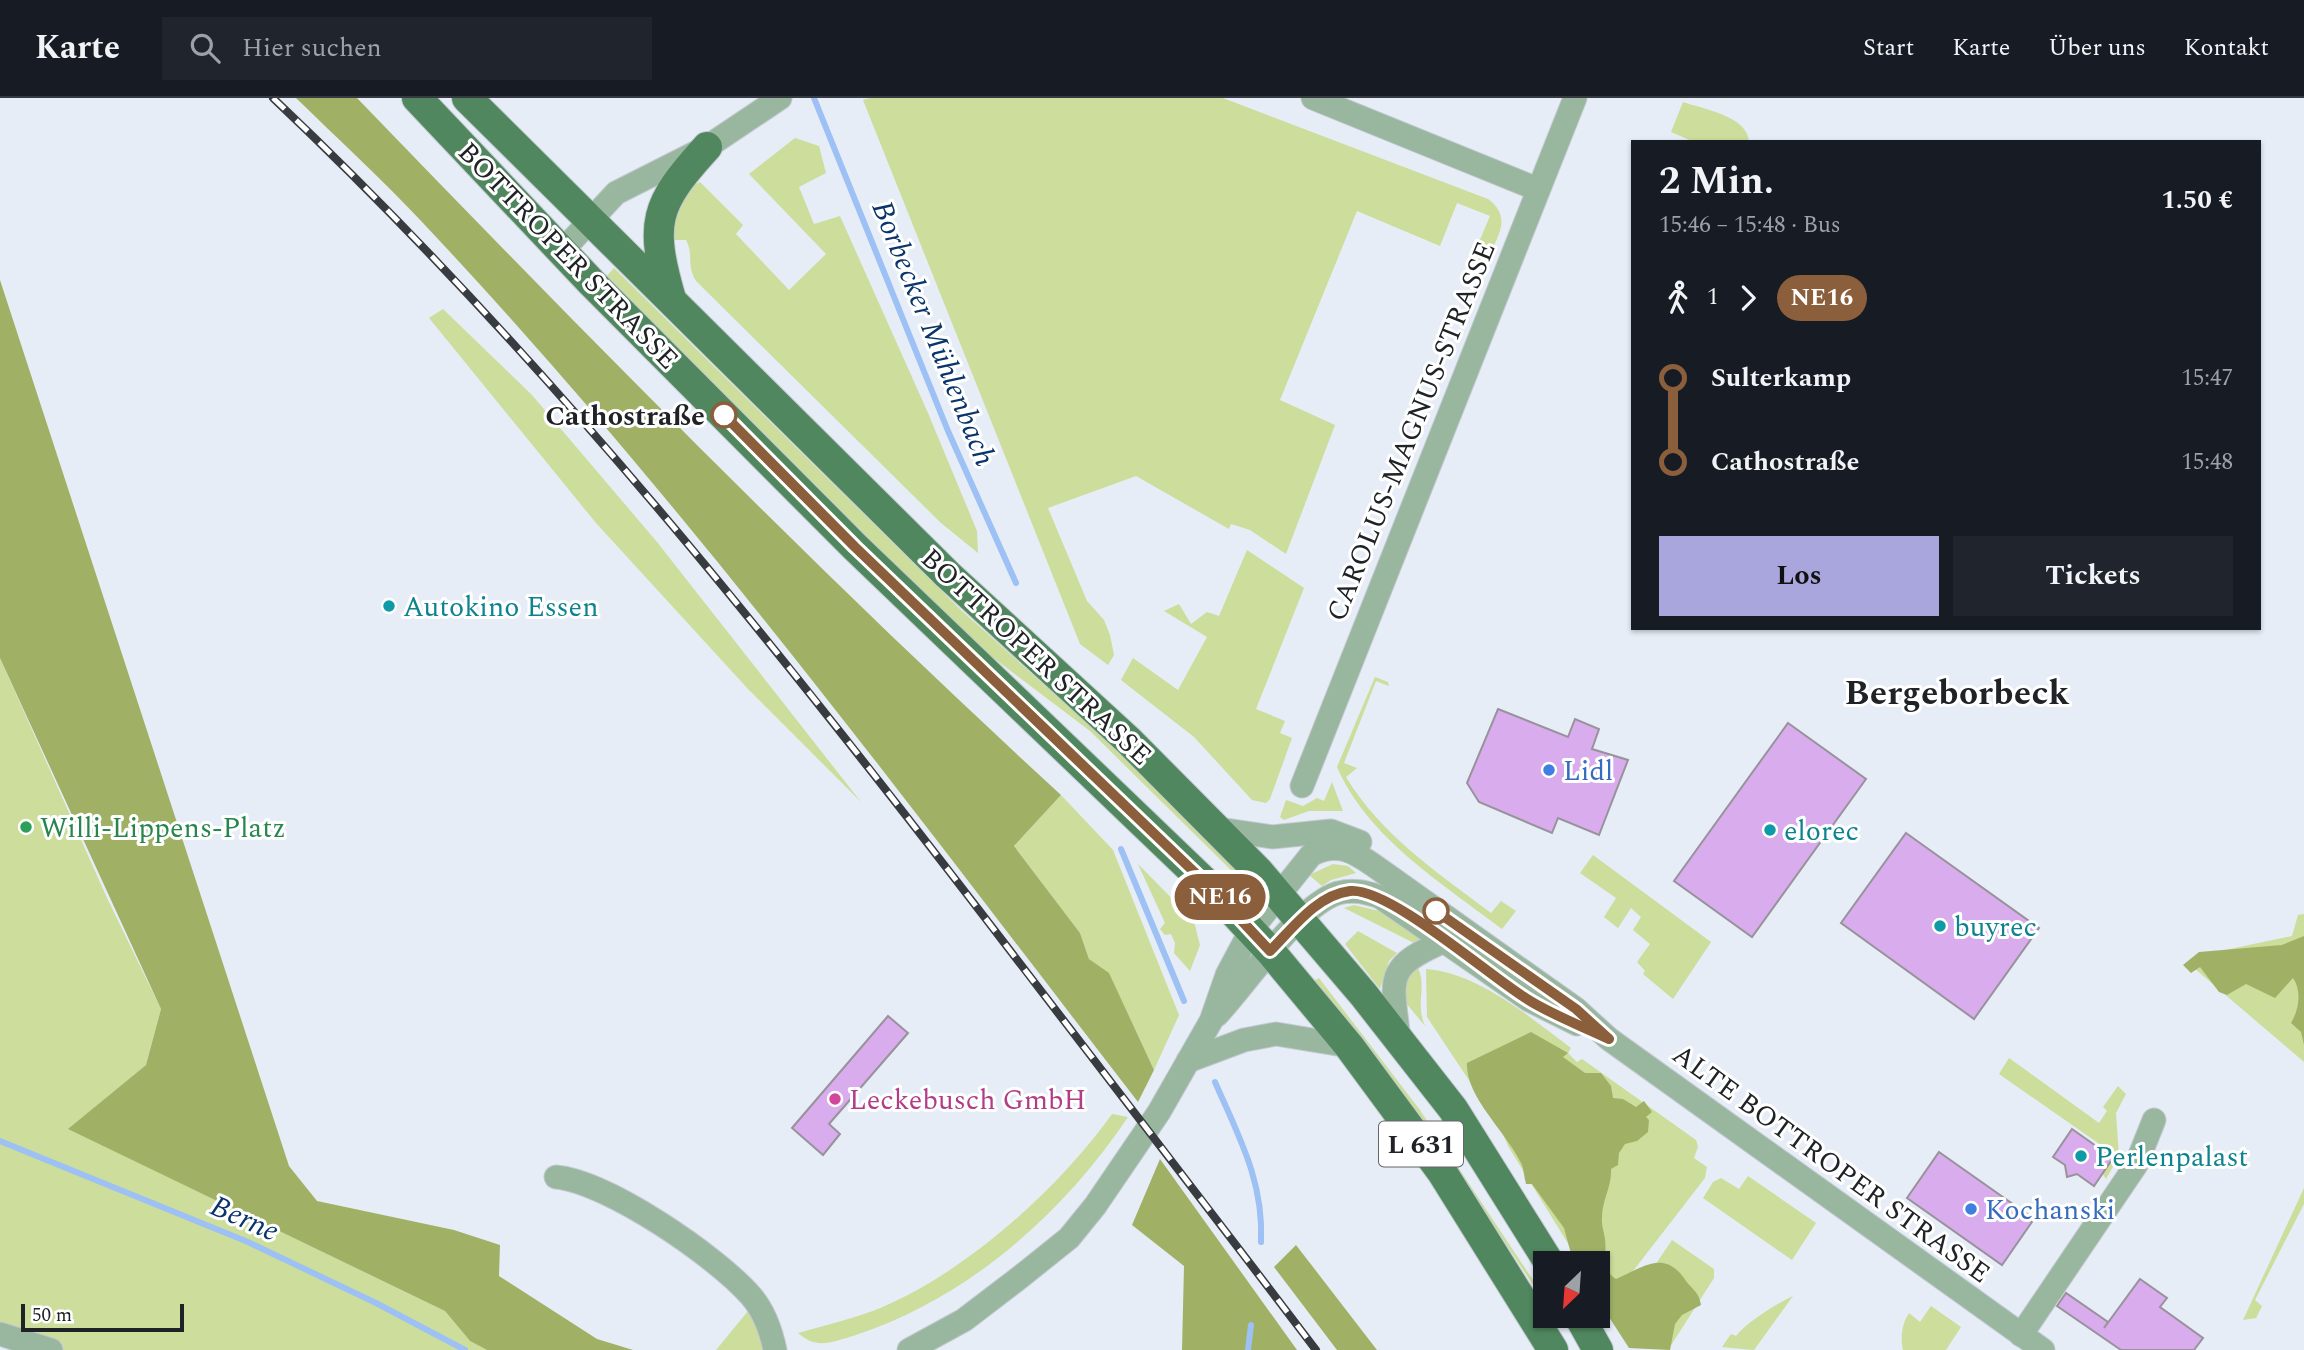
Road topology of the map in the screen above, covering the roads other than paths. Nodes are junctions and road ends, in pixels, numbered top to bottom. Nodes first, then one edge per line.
1 (417, 98) edge
2 (467, 98) edge
3 (1313, 98) edge
4 (1575, 98) edge
5 (779, 99) edge
6 (707, 147) junction
7 (1537, 189) junction
8 (591, 222) junction
9 (562, 251) junction
10 (672, 303) junction
11 (1302, 786) dead end
12 (1219, 830) junction
13 (1383, 872) junction
14 (1278, 895) junction
15 (1300, 921) junction
16 (1261, 940) junction
17 (1445, 941) junction
18 (1609, 1039) junction
19 (1399, 1040) junction
20 (1349, 1046) junction
21 (1188, 1061) junction
22 (2154, 1120) dead end
23 (556, 1177) dead end
24 (1542, 1251) edge
25 (1586, 1328) edge
26 (0, 1334) edge
27 (2021, 1335) junction
28 (51, 1350) edge
29 (775, 1350) edge
30 (909, 1350) edge
31 (1553, 1350) edge
32 (1598, 1350) edge
33 (2043, 1350) edge

1 - 9 main road, BOTTROPER STRASSE / L 631
2 - 8 main road, BOTTROPER STRASSE / L 631
3 - 7 street
4 - 7 street, CAROLUS-MAGNUS-STRASSE
5 - 6 street
6 - 8 street
6 - 10 main road
7 - 11 street, CAROLUS-MAGNUS-STRASSE
8 - 9 street
8 - 10 main road, BOTTROPER STRASSE / L 631
9 - 16 main road, BOTTROPER STRASSE / L 631
10 - 12 main road, BOTTROPER STRASSE / L 631
12 - 13 street, ALTE BOTTROPER STRASSE
12 - 14 main road, BOTTROPER STRASSE / L 631
13 - 14 street, ALTE BOTTROPER STRASSE
13 - 18 street, ALTE BOTTROPER STRASSE
14 - 15 main road, BOTTROPER STRASSE / L 631
14 - 16 street
15 - 16 street, ALTE BOTTROPER STRASSE
15 - 17 street, ALTE BOTTROPER STRASSE
15 - 19 main road, BOTTROPER STRASSE / L 631
16 - 20 main road, BOTTROPER STRASSE / L 631
16 - 21 street
17 - 18 street, ALTE BOTTROPER STRASSE
17 - 19 street
18 - 27 street, ALTE BOTTROPER STRASSE
19 - 24 main road, BOTTROPER STRASSE / L 631
20 - 21 street
20 - 31 main road, BOTTROPER STRASSE / L 631
21 - 30 street
22 - 27 street
23 - 29 street
25 - 32 main road
26 - 28 street
27 - 33 street, ALTE BOTTROPER STRASSE

